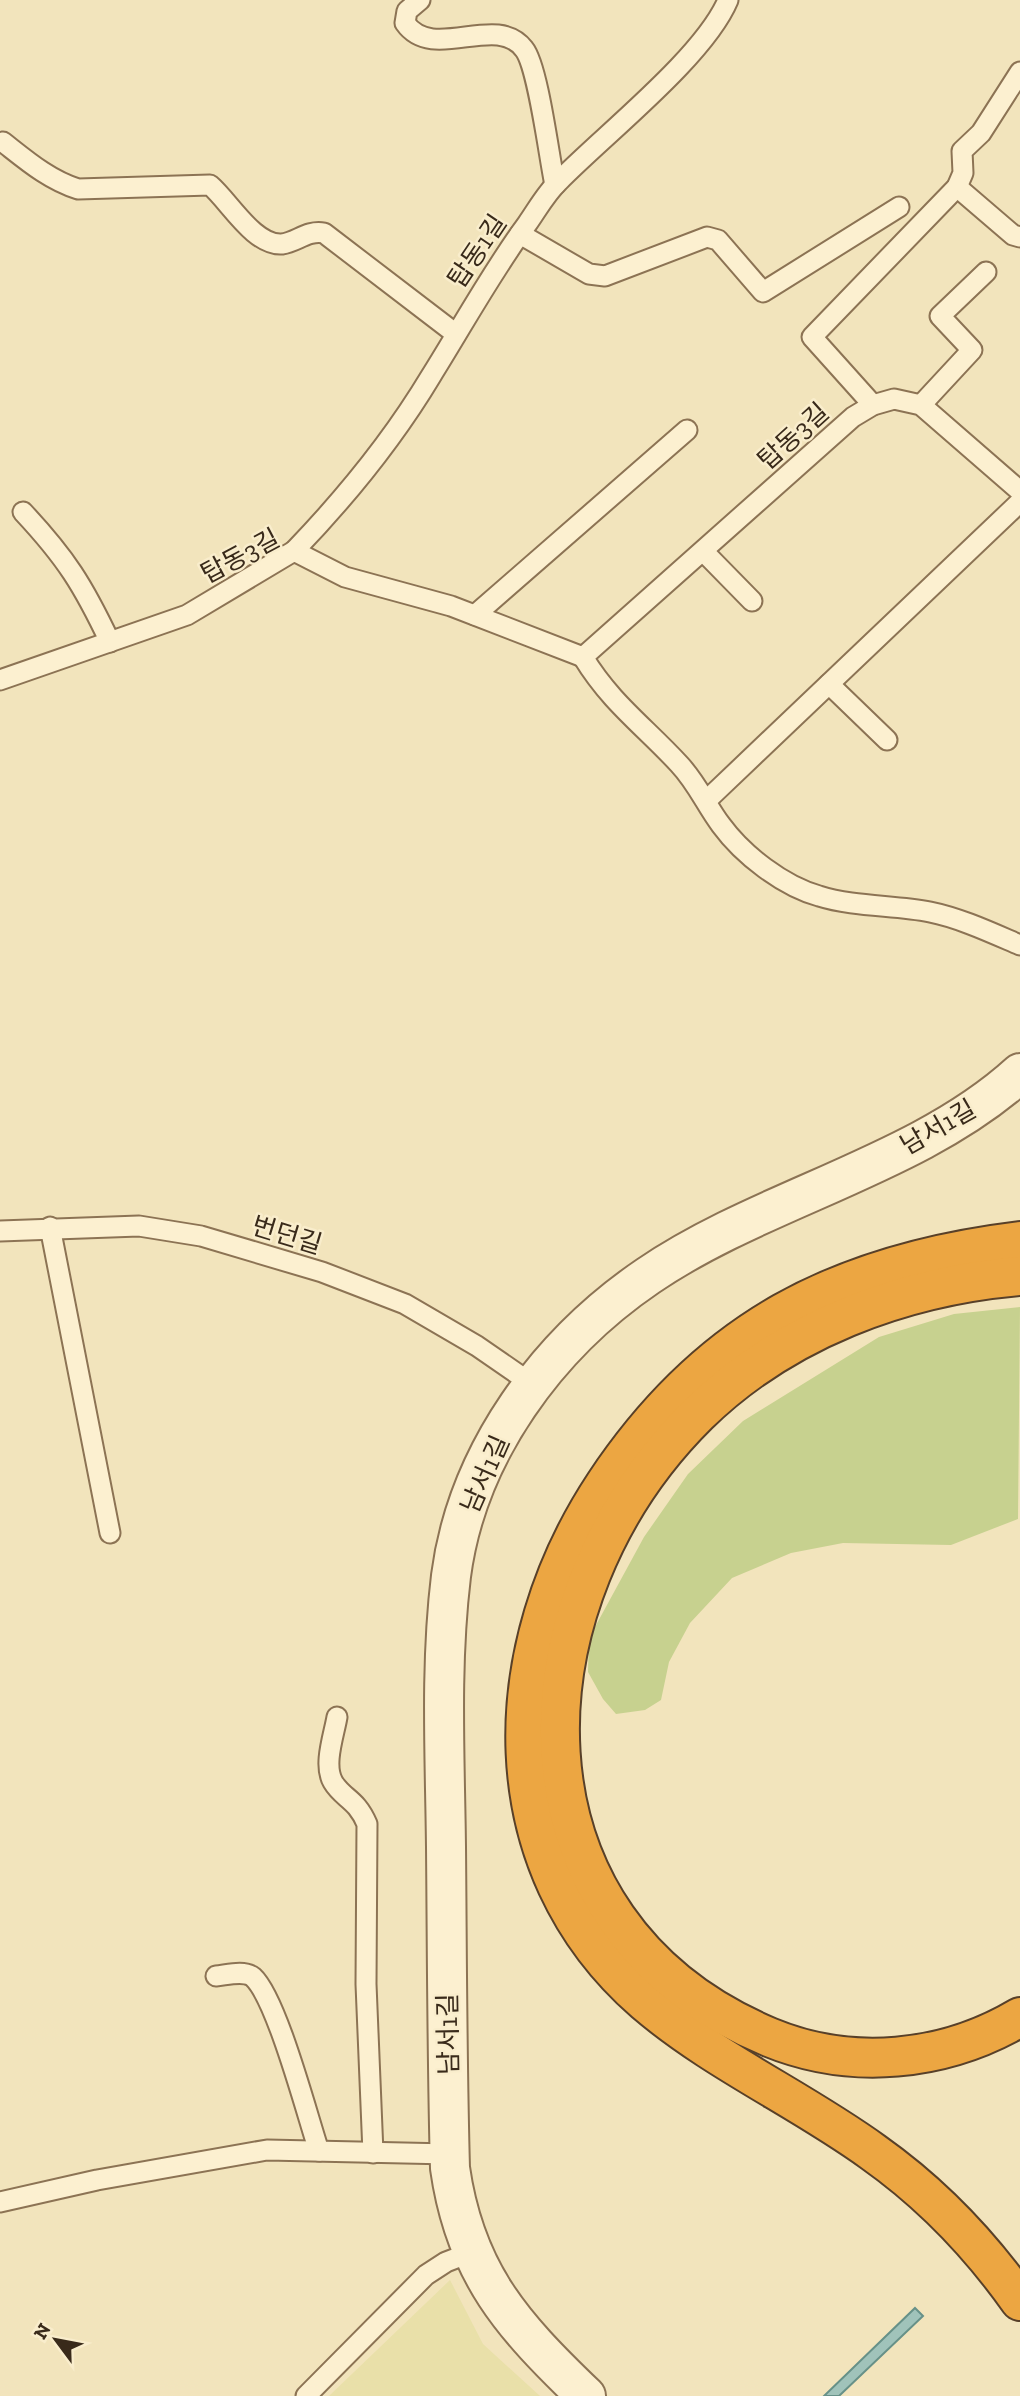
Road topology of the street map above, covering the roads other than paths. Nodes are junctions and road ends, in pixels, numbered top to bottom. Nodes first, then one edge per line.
1 (420, 0) edge
2 (728, 0) edge
3 (1020, 72) edge
4 (3, 142) dead end
5 (555, 184) junction
6 (957, 187) junction
7 (900, 206) dead end
8 (520, 234) junction
9 (1020, 237) edge
10 (986, 272) dead end
11 (456, 334) junction
12 (873, 405) junction
13 (921, 405) junction
14 (687, 430) dead end
15 (1020, 491) edge
16 (1020, 502) edge
17 (23, 512) dead end
18 (294, 551) junction
19 (704, 552) junction
20 (751, 601) dead end
21 (475, 615) junction
22 (110, 642) junction
23 (583, 657) junction
24 (0, 680) edge
25 (829, 684) junction
26 (887, 740) dead end
27 (707, 800) junction
28 (1020, 945) edge
29 (1020, 1073) edge
30 (50, 1227) junction
31 (0, 1231) edge
32 (1020, 1241) edge
33 (1020, 1276) edge
34 (532, 1384) junction
35 (110, 1533) dead end
36 (337, 1717) dead end
37 (216, 1976) dead end
38 (1020, 2017) edge
39 (319, 2151) junction
40 (373, 2152) junction
41 (450, 2154) junction
42 (0, 2202) edge
43 (472, 2252) junction
44 (1020, 2301) edge
45 (306, 2396) edge
46 (586, 2396) edge

1 - 5 lane
2 - 5 lane, 탑동1길
3 - 6 lane
4 - 11 lane
5 - 8 lane, 탑동1길
6 - 9 lane
6 - 12 lane
7 - 8 lane
8 - 11 lane, 탑동1길
10 - 13 lane
11 - 18 lane, 탑동1길
12 - 13 lane, 탑동3길
12 - 19 lane, 탑동3길
13 - 15 lane
14 - 21 lane
16 - 25 lane
17 - 22 lane
18 - 21 lane, 탑동3길
18 - 22 lane, 탑동3길
19 - 20 lane
19 - 23 lane, 탑동3길
21 - 23 lane, 탑동3길
22 - 24 lane, 탑동3길
23 - 27 lane
25 - 26 lane
25 - 27 lane
27 - 28 lane
29 - 34 street, 남서1길
30 - 31 lane, 번던길
30 - 34 lane, 번던길
30 - 35 lane
32 - 44 highway
33 - 38 highway
34 - 41 street, 남서1길
36 - 40 lane
37 - 39 lane
39 - 40 lane
39 - 42 lane
40 - 41 lane
41 - 43 street, 남서1길
43 - 45 lane
43 - 46 street, 남서1길

